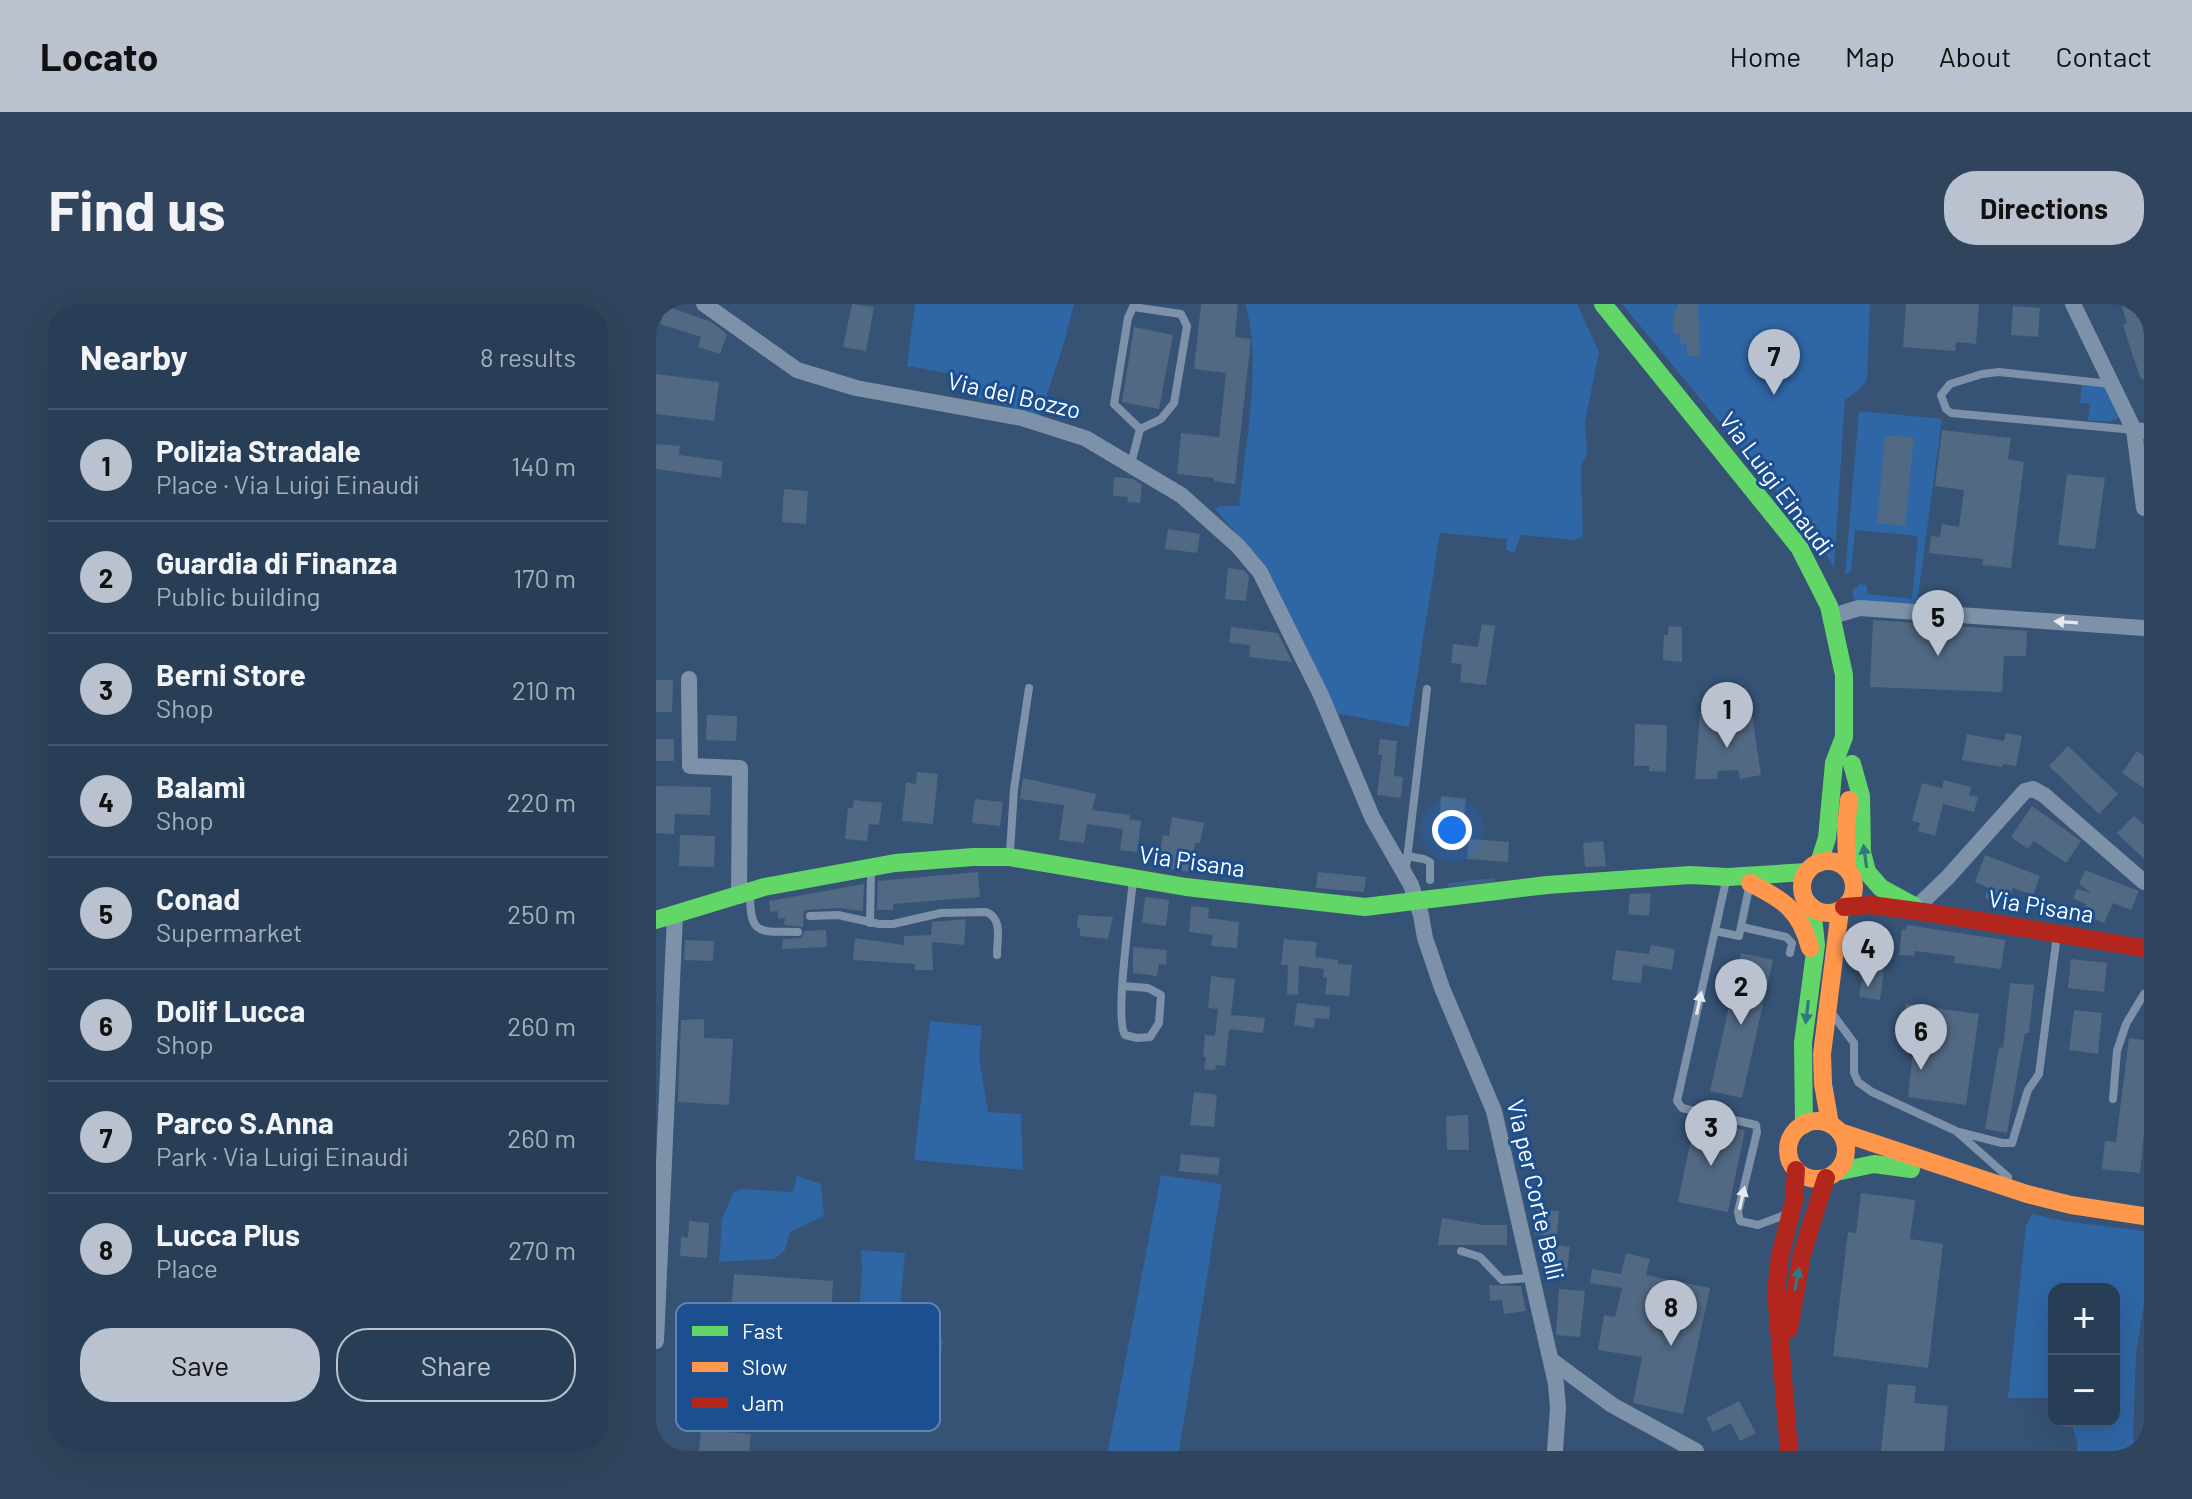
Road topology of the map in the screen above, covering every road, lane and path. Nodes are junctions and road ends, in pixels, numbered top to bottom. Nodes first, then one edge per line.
1 (704, 304) edge
2 (1603, 304) edge
3 (2073, 304) edge
4 (2112, 384) junction
5 (1140, 429) junction
6 (2139, 431) edge
7 (1131, 465) junction
8 (2144, 508) edge
9 (1833, 616) junction
10 (2144, 628) edge
11 (689, 679) dead end
12 (1029, 688) dead end
13 (1427, 689) dead end
14 (1844, 737) junction
15 (1852, 764) junction
16 (1010, 851) junction
17 (871, 867) junction
18 (1813, 868) junction
19 (1850, 874) junction
20 (1727, 877) junction
21 (1948, 877) junction
22 (1133, 878) junction
23 (1430, 880) dead end
24 (1411, 882) junction
25 (2144, 882) edge
26 (1750, 883) junction
27 (744, 894) junction
28 (1810, 905) junction
29 (1842, 909) junction
30 (1924, 910) junction
31 (675, 911) junction
32 (810, 916) dead end
33 (1951, 916) junction
34 (656, 920) edge
35 (870, 923) junction
36 (1742, 927) junction
37 (1715, 931) junction
38 (798, 932) dead end
39 (2057, 934) junction
40 (2144, 948) edge
41 (1790, 953) dead end
42 (997, 955) dead end
43 (1813, 963) junction
44 (1123, 986) junction
45 (2144, 994) edge
46 (1827, 1009) junction
47 (2113, 1099) dead end
48 (1804, 1125) junction
49 (1835, 1128) junction
50 (1956, 1131) junction
51 (1796, 1170) junction
52 (1831, 1175) junction
53 (1990, 1183) junction
54 (2027, 1194) junction
55 (1791, 1213) junction
56 (2144, 1216) edge
57 (1461, 1251) dead end
58 (1531, 1278) junction
59 (656, 1341) edge
60 (1783, 1356) junction
61 (1551, 1360) junction
62 (1555, 1451) edge
63 (1696, 1451) edge
64 (1789, 1451) edge

1 - 7 street, Via del Bozzo
2 - 9 main road, Via Luigi Einaudi
3 - 4 street
4 - 6 street
4 - 6 lane
5 - 5 lane
5 - 7 lane
6 - 8 street
7 - 24 street, Via del Bozzo
10 -> 9 street
9 - 14 main road, Via Luigi Einaudi
11 - 27 street
12 - 16 lane
13 - 24 lane
14 - 15 main road
14 - 18 main road, Via Luigi Einaudi
15 - 19 main road
30 -> 15 main road
16 - 17 main road, Via Pisana
16 - 22 main road, Via Pisana
17 - 27 main road, Via Pisana
17 - 35 lane
18 - 19 main road, Via Pisana
18 - 20 main road, Via Pisana
18 - 28 main road
19 - 29 main road
19 - 30 main road, Via Pisana
20 - 24 main road, Via Pisana
20 - 26 main road, Via Pisana
20 - 37 lane
21 - 25 street
21 - 30 street
21 - 33 street
22 - 24 main road, Via Pisana
22 - 44 lane
23 - 24 lane
24 - 58 street, Via per Corte Belli
26 - 28 main road, Via Pisana
26 - 36 lane
26 - 43 main road
27 - 31 main road, Via Pisana
27 - 38 lane
28 - 29 main road, Via Pisana
28 - 43 main road
29 - 30 main road, Via Pisana
29 - 46 main road
30 - 33 main road, Via Pisana
31 - 34 main road, Via Pisana
31 - 59 street
32 - 35 lane
33 - 39 main road, Via Pisana
35 - 42 lane
36 - 37 lane
36 - 41 lane
55 -> 37 lane
39 - 40 main road, Via Pisana
39 - 50 lane
43 -> 48 main road
44 - 44 lane
45 - 47 lane
46 - 49 main road
46 - 50 lane
48 - 49 main road
48 - 51 main road
49 - 52 main road
49 - 53 main road
50 - 54 lane
51 - 52 main road
51 - 55 main road
52 - 53 main road
60 -> 52 main road
53 - 54 main road
54 - 56 main road
55 - 60 main road
57 - 58 lane
58 - 61 street, Via per Corte Belli
60 - 64 main road
61 - 62 street, Via per Corte Belli
61 - 63 street

